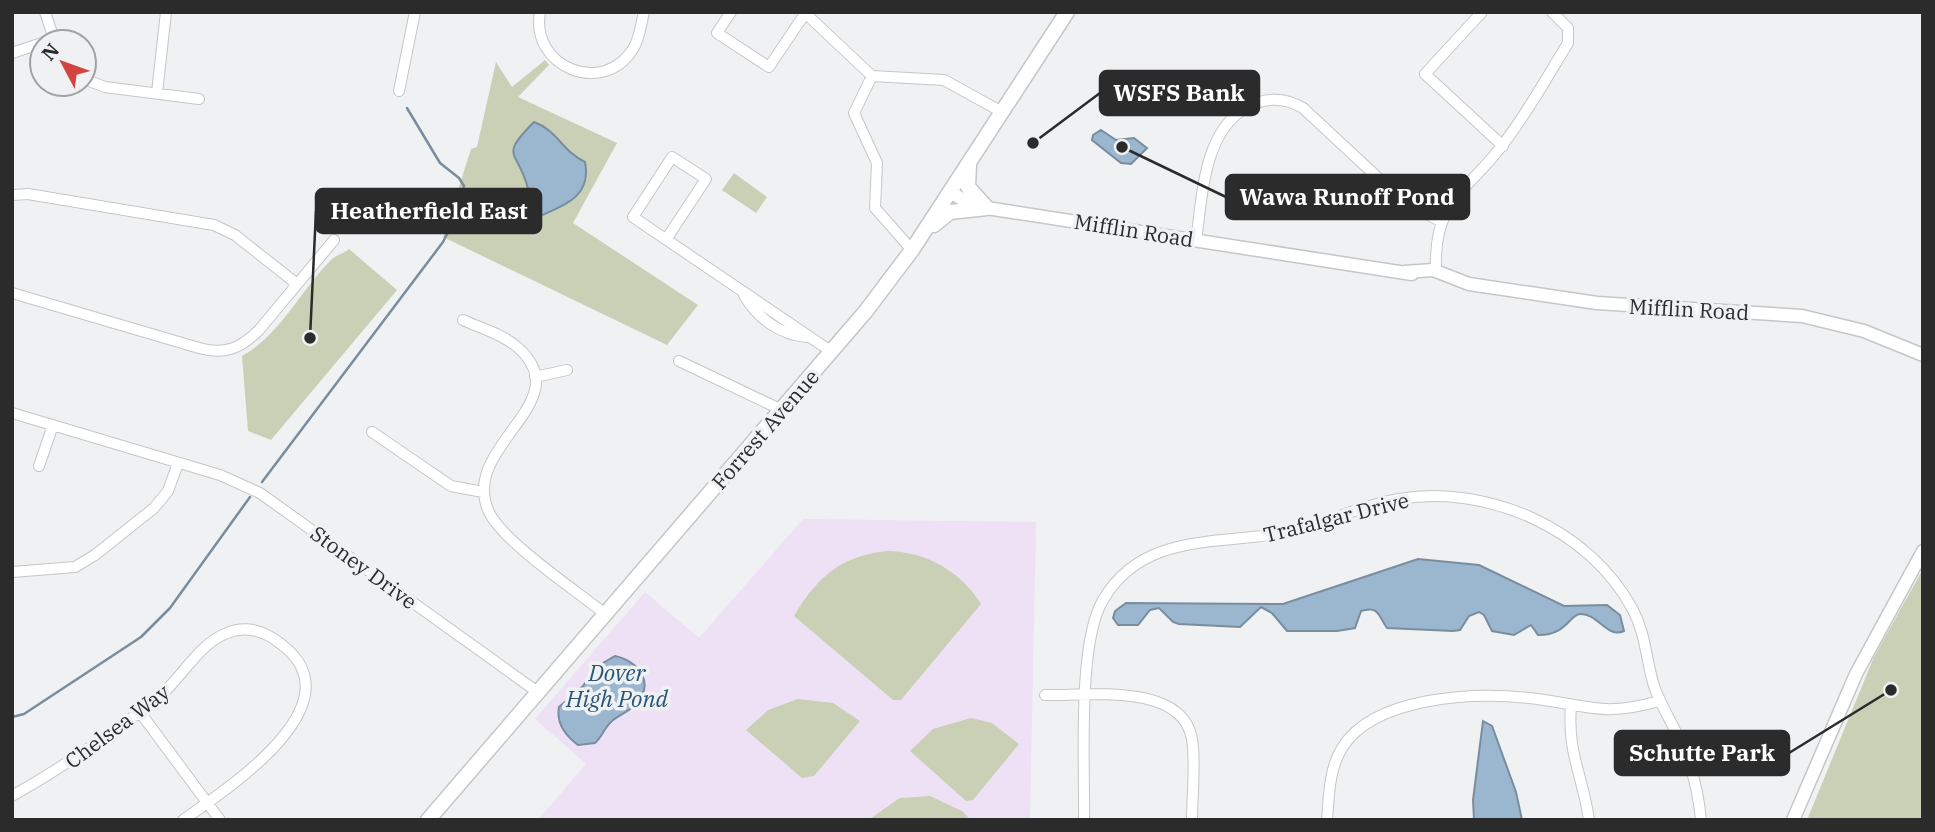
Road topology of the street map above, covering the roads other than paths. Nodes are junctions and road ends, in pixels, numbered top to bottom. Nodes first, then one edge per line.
1 (166, 12) edge
2 (415, 12) edge
3 (540, 12) edge
4 (644, 12) edge
5 (731, 12) edge
6 (1068, 12) edge
7 (1482, 12) edge
8 (1552, 12) edge
9 (805, 13) edge
10 (872, 76) junction
11 (98, 84) edge
12 (399, 90) dead end
13 (157, 93) junction
14 (199, 99) dead end
15 (1002, 111) junction
16 (1503, 146) junction
17 (970, 160) junction
18 (950, 192) junction
19 (12, 195) edge
20 (987, 208) junction
21 (1442, 222) junction
22 (667, 238) junction
23 (334, 240) dead end
24 (1196, 240) junction
25 (916, 244) junction
26 (1433, 272) junction
27 (297, 284) junction
28 (12, 293) edge
29 (463, 320) dead end
30 (832, 352) junction
31 (1923, 355) edge
32 (678, 361) dead end
33 (567, 370) dead end
34 (535, 377) junction
35 (782, 410) junction
36 (12, 413) edge
37 (52, 425) junction
38 (372, 432) dead end
39 (178, 463) junction
40 (39, 466) dead end
41 (483, 492) junction
42 (1923, 551) edge
43 (12, 572) edge
44 (606, 614) junction
45 (539, 693) junction
46 (1045, 695) dead end
47 (1086, 696) junction
48 (1660, 701) junction
49 (1571, 706) junction
50 (139, 711) junction
51 (12, 796) edge
52 (208, 802) junction
53 (183, 820) edge
54 (220, 820) edge
55 (428, 820) edge
56 (1084, 820) edge
57 (1192, 820) edge
58 (1327, 820) edge
59 (1589, 820) edge
60 (1701, 820) edge
61 (1793, 820) edge

1 - 13 street
2 - 12 street
3 - 4 street
5 - 9 street
6 - 15 highway, Forrest Avenue
7 - 16 street
8 - 16 street
9 - 10 street
10 - 15 street
10 - 25 street
11 - 13 street
13 - 14 street
15 - 17 highway, Forrest Avenue
16 - 21 street
17 - 18 highway, Forrest Avenue
17 - 20 highway
18 - 20 main road, Mifflin Road
18 - 25 highway, Forrest Avenue
19 - 27 street
20 - 24 main road, Mifflin Road
20 - 25 highway
21 - 24 street
21 - 26 street
22 - 22 street
22 - 30 street
23 - 27 street
24 - 26 main road, Mifflin Road
25 - 30 highway, Forrest Avenue
26 - 31 main road, Mifflin Road
27 - 28 street
29 - 34 street
30 - 35 highway, Forrest Avenue
32 - 35 street
33 - 34 street
34 - 41 street
35 - 44 highway, Forrest Avenue
36 - 37 street, Stoney Drive
37 - 39 street, Stoney Drive
37 - 40 street
38 - 41 street
39 - 43 street
39 - 45 street, Stoney Drive
41 - 44 street
42 - 61 main road
44 - 45 highway, Forrest Avenue
45 - 55 highway, Forrest Avenue
46 - 47 street
47 - 48 street, Trafalgar Drive
47 - 56 street, Trafalgar Drive
47 - 57 street
48 - 49 street
48 - 60 street, Trafalgar Drive
49 - 58 street
49 - 59 street
50 - 51 street, Chelsea Way
50 - 52 street
50 - 52 street, Chelsea Way
52 - 53 street
52 - 54 street

